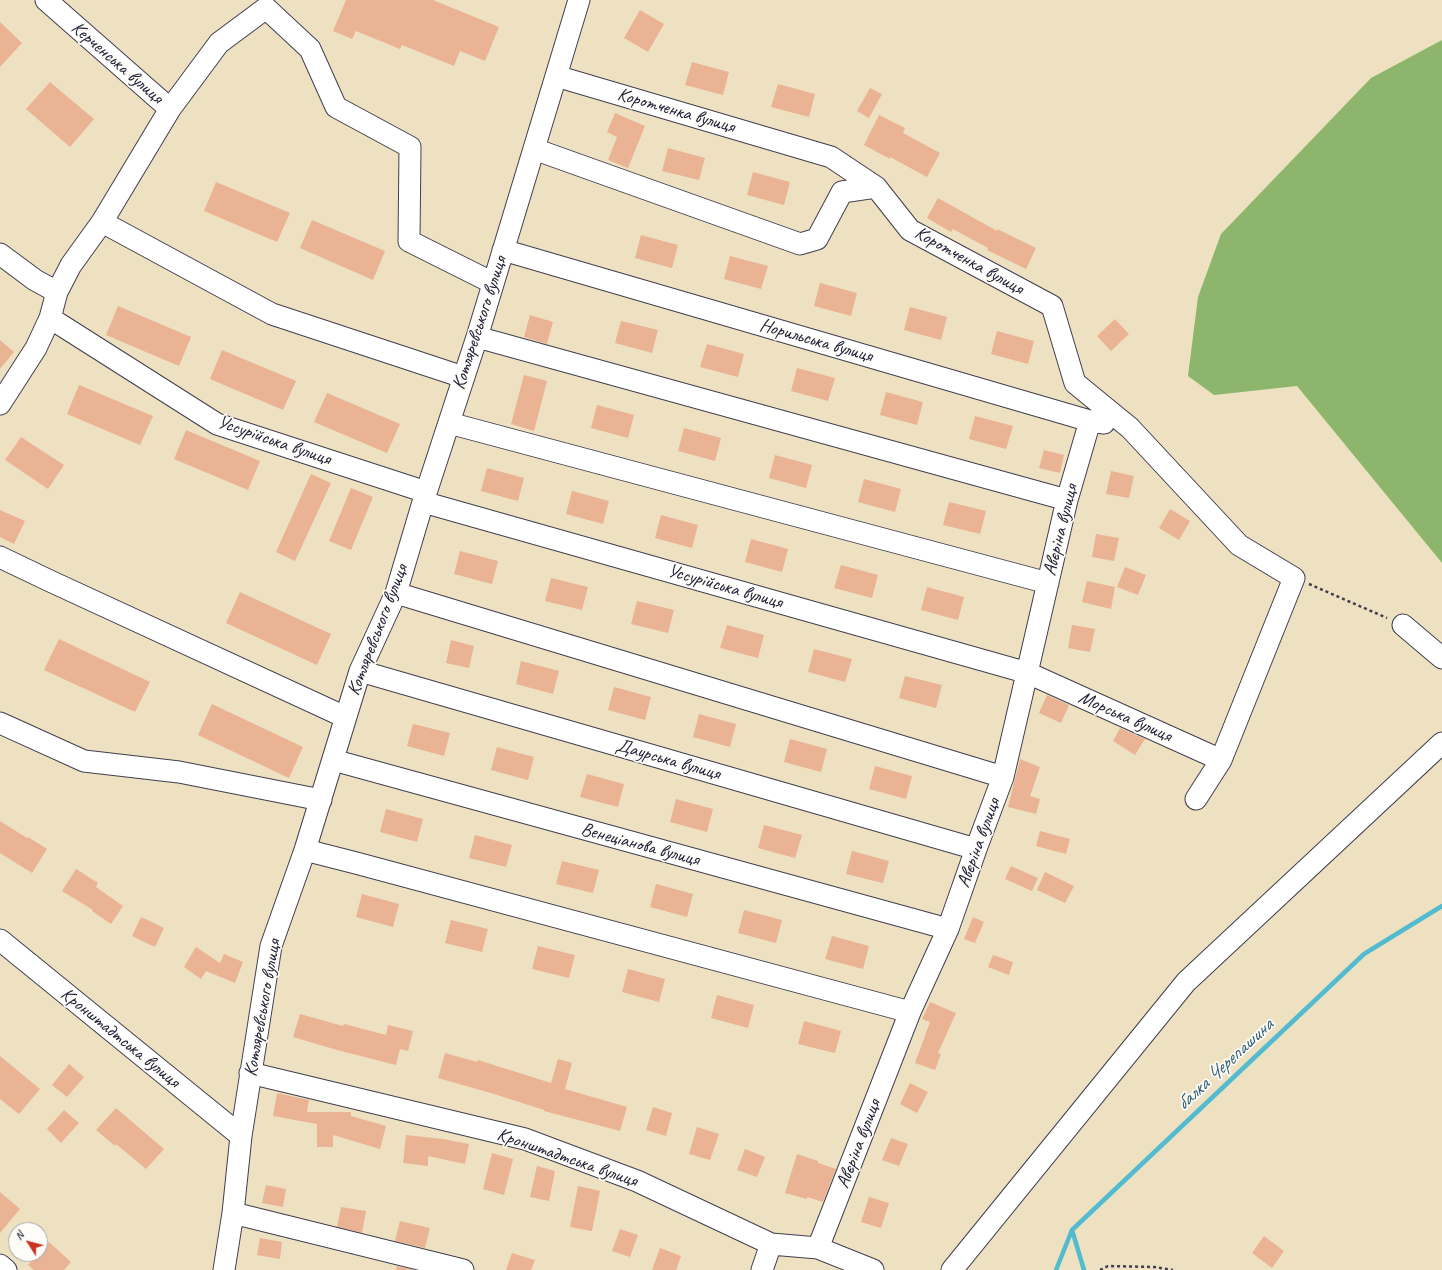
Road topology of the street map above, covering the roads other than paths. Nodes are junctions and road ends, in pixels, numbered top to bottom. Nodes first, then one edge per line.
1 (46, 0) edge
2 (579, 0) edge
3 (556, 76) junction
4 (170, 110) junction
5 (534, 149) junction
6 (876, 187) junction
7 (102, 222) junction
8 (503, 250) junction
9 (0, 254) edge
10 (493, 283) junction
11 (57, 292) junction
12 (50, 318) junction
13 (476, 337) junction
14 (463, 377) junction
15 (0, 404) edge
16 (1090, 421) junction
17 (449, 422) junction
18 (1130, 428) junction
19 (424, 497) junction
20 (1067, 500) junction
21 (0, 556) edge
22 (1048, 583) junction
23 (396, 593) junction
24 (1403, 625) road end
25 (1442, 658) edge
26 (360, 671) junction
27 (1028, 673) junction
28 (345, 717) junction
29 (0, 723) edge
30 (1442, 743) edge
31 (333, 760) junction
32 (1221, 760) junction
33 (1003, 777) junction
34 (1196, 799) dead end
35 (321, 800) junction
36 (976, 849) junction
37 (305, 850) junction
38 (948, 929) junction
39 (0, 940) edge
40 (910, 1012) junction
41 (250, 1073) junction
42 (241, 1136) junction
43 (234, 1213) junction
44 (771, 1244) junction
45 (818, 1248) junction
46 (0, 1265) edge
47 (6, 1270) edge
48 (224, 1270) edge
49 (463, 1270) edge
50 (762, 1270) edge
51 (874, 1270) edge
52 (952, 1270) edge

1 - 4 street, Керченська вулиця
2 - 3 street, Котляревського вулиця
3 - 5 street, Котляревського вулиця
3 - 6 street, Коротченка вулиця
4 - 7 street
4 - 10 street
5 - 6 street
5 - 8 street, Котляревського вулиця
6 - 18 street, Коротченка вулиця
7 - 11 street
7 - 14 street
8 - 10 street, Котляревського вулиця
8 - 16 street, Норильська вулиця
9 - 11 street
10 - 13 street, Котляревського вулиця
11 - 12 street
12 - 15 street
12 - 19 street, Уссурійська вулиця
13 - 14 street, Котляревського вулиця
13 - 20 street
14 - 17 street, Котляревського вулиця
16 - 18 street, Норильська вулиця
16 - 20 street, Авєріна вулиця
17 - 19 street, Котляревського вулиця
17 - 22 street
18 - 32 street, Коротченка вулиця
19 - 23 street, Котляревського вулиця
19 - 27 street, Уссурійська вулиця
20 - 22 street, Авєріна вулиця
21 - 28 street
22 - 27 street, Авєріна вулиця
23 - 26 street, Котляревського вулиця
23 - 33 street
24 - 25 street
26 - 28 street, Котляревського вулиця
26 - 36 street, Даурська вулиця
27 - 32 street, Морська вулиця
27 - 33 street, Авєріна вулиця
28 - 31 street, Котляревського вулиця
29 - 35 street
30 - 52 street
31 - 35 street, Котляревського вулиця
31 - 38 street, Венеціанова вулиця
32 - 34 street
33 - 36 street, Авєріна вулиця
35 - 37 street, Котляревського вулиця
36 - 38 street, Авєріна вулиця
37 - 40 street
37 - 41 street, Котляревського вулиця
38 - 40 street, Авєріна вулиця
39 - 42 street, Кронштадтська вулиця
40 - 45 street, Авєріна вулиця
41 - 42 street, Котляревського вулиця
41 - 44 street, Кронштадтська вулиця
42 - 43 street, Котляревського вулиця
43 - 48 street, Котляревського вулиця
43 - 49 street
44 - 45 street, Кронштадтська вулиця
44 - 50 street
45 - 51 street, Кронштадтська вулиця
46 - 47 street

